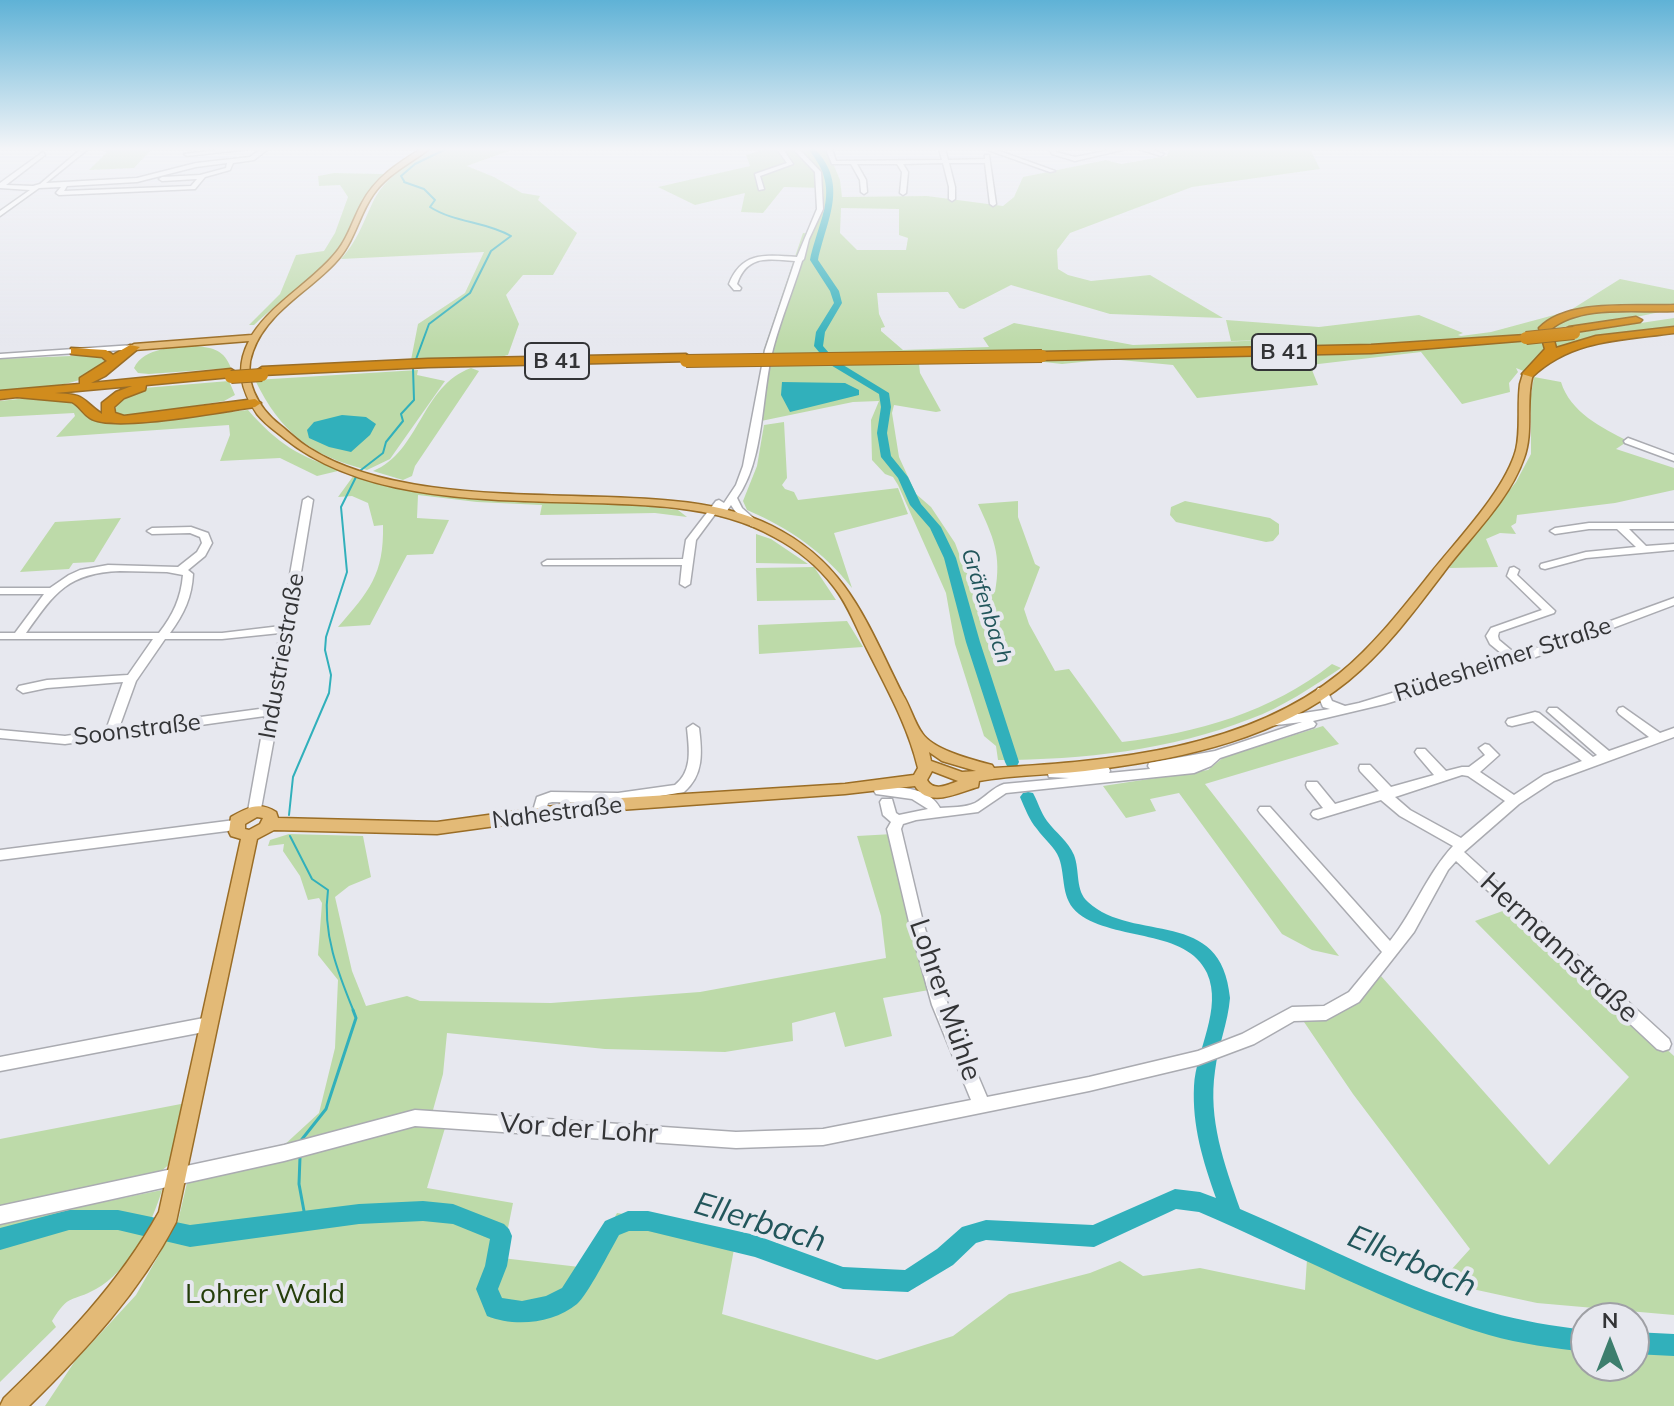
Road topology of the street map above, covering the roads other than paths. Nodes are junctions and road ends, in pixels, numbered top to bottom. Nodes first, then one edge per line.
1 (361, 215) edge
2 (817, 215) edge
3 (763, 245) dead end
4 (760, 259) junction
5 (801, 259) junction
6 (737, 288) dead end
7 (1674, 313) edge
8 (1674, 330) edge
9 (255, 335) junction
10 (211, 341) junction
11 (136, 346) junction
12 (75, 351) junction
13 (0, 356) edge
14 (1546, 357) junction
15 (114, 362) junction
16 (1528, 374) joint
17 (165, 380) junction
18 (46, 390) junction
19 (23, 396) junction
20 (0, 397) edge
21 (253, 398) junction
22 (208, 409) junction
23 (132, 421) junction
24 (1628, 441) dead end
25 (1674, 458) edge
26 (745, 474) junction
27 (733, 499) junction
28 (308, 500) dead end
29 (717, 512) junction
30 (755, 524) junction
31 (1620, 526) junction
32 (1674, 526) edge
33 (152, 531) dead end
34 (1555, 531) dead end
35 (1674, 547) edge
36 (1643, 549) junction
37 (687, 562) junction
38 (547, 563) dead end
39 (1545, 566) dead end
40 (181, 570) junction
41 (1514, 570) dead end
42 (685, 584) dead end
43 (0, 591) edge
44 (52, 591) junction
45 (1674, 601) edge
46 (288, 629) junction
47 (0, 636) edge
48 (18, 636) junction
49 (162, 636) junction
50 (1516, 660) junction
51 (132, 678) junction
52 (23, 689) dead end
53 (1322, 691) junction
54 (273, 711) junction
55 (1347, 711) junction
56 (1553, 711) dead end
57 (1623, 711) dead end
58 (1331, 715) junction
59 (1268, 722) junction
60 (1512, 722) dead end
61 (909, 723) junction
62 (693, 728) dead end
63 (1674, 732) edge
64 (0, 734) edge
65 (111, 734) junction
66 (1659, 738) junction
67 (919, 739) junction
68 (1485, 748) dead end
69 (1421, 752) dead end
70 (1216, 755) junction
71 (1606, 756) junction
72 (1144, 757) junction
73 (1591, 762) junction
74 (1365, 768) dead end
75 (1056, 771) junction
76 (1471, 772) junction
77 (1443, 776) junction
78 (938, 781) junction
79 (1312, 785) dead end
80 (845, 789) junction
81 (1387, 794) junction
82 (884, 797) junction
83 (1514, 801) junction
84 (1265, 810) dead end
85 (1333, 810) junction
86 (255, 811) junction
87 (943, 812) junction
88 (539, 814) junction
89 (1318, 814) dead end
90 (898, 821) junction
91 (270, 824) junction
92 (242, 830) junction
93 (1458, 848) junction
94 (0, 855) edge
95 (1391, 952) junction
96 (209, 1024) junction
97 (1663, 1044) dead end
98 (0, 1064) edge
99 (982, 1105) junction
100 (179, 1176) junction
101 (0, 1215) edge
102 (12, 1406) edge

1 - 9 main road
2 - 5 street
3 - 4 street
4 - 5 street
4 - 6 street
5 - 26 street
7 - 14 highway, B 41
7 - 17 highway, B 41, bridge
8 - 14 highway
9 - 10 main road
9 - 10 main road
9 - 21 main road
10 - 11 main road
11 - 12 street
11 - 15 highway, B 41
11 - 17 highway, B 41
12 - 13 street
12 - 15 highway
14 - 16 highway
15 - 18 highway, B 41
16 - 53 main road
17 - 18 highway, B 41
17 - 19 highway, B 41
17 - 23 highway, B 41
18 - 20 highway, B 41
19 - 20 highway, B 41
19 - 23 highway, B 41
21 - 22 highway
21 - 22 highway
21 - 29 main road
22 - 23 highway
24 - 25 street
26 - 27 street
26 - 29 street
27 - 29 street
27 - 30 street
28 - 46 street, Industriestraße
29 - 30 main road
29 - 37 street
30 - 61 main road
31 - 32 street
31 - 34 street
31 - 36 street
33 - 40 street
35 - 36 street
36 - 39 street
37 - 38 street
37 - 42 street
40 - 44 street
40 - 49 street
41 - 50 street
43 - 44 street
44 - 48 street
45 - 50 street, Rüdesheimer Straße
46 - 49 street
46 - 54 street, Industriestraße
47 - 48 street
48 - 49 street
49 - 51 street
50 - 55 street, Rüdesheimer Straße
51 - 52 street
51 - 65 street
53 - 55 street
53 - 59 main road
54 - 65 street, Soonstraße
54 - 86 street, Industriestraße
55 - 58 street, Rüdesheimer Straße
56 - 71 street
57 - 66 street
58 - 59 street, Rüdesheimer Straße
58 - 70 street, Rüdesheimer Straße
59 - 72 main road
60 - 73 street
61 - 67 main road
61 - 78 main road
62 - 88 street
63 - 66 street
64 - 65 street, Soonstraße
66 - 71 street
67 - 75 main road
67 - 78 main road
68 - 76 street
69 - 77 street
70 - 75 street, Rüdesheimer Straße
70 - 87 street
71 - 73 street
72 - 75 main road
72 - 75 main road
73 - 83 street
74 - 81 street, Hermannstraße
75 - 78 main road
76 - 77 street
76 - 83 street
77 - 81 street
78 - 80 main road, Nahestraße
78 - 82 main road, Nahestraße
78 - 87 street
79 - 85 street
80 - 82 main road, Nahestraße
80 - 88 main road, Nahestraße
81 - 85 street
81 - 93 street, Hermannstraße
82 - 87 street
82 - 90 street, Lohrer Mühle
83 - 93 street
84 - 95 street
85 - 89 street
86 - 91 main road
86 - 92 main road
87 - 90 street
88 - 91 main road, Nahestraße
90 - 99 street, Lohrer Mühle
91 - 92 main road
92 - 94 street
92 - 96 main road
93 - 95 street
93 - 97 street, Hermannstraße
95 - 99 street, Lohrer Mühle
96 - 98 street
96 - 100 main road
99 - 100 street, Vor der Lohr
100 - 101 street, Vor der Lohr
100 - 102 main road

